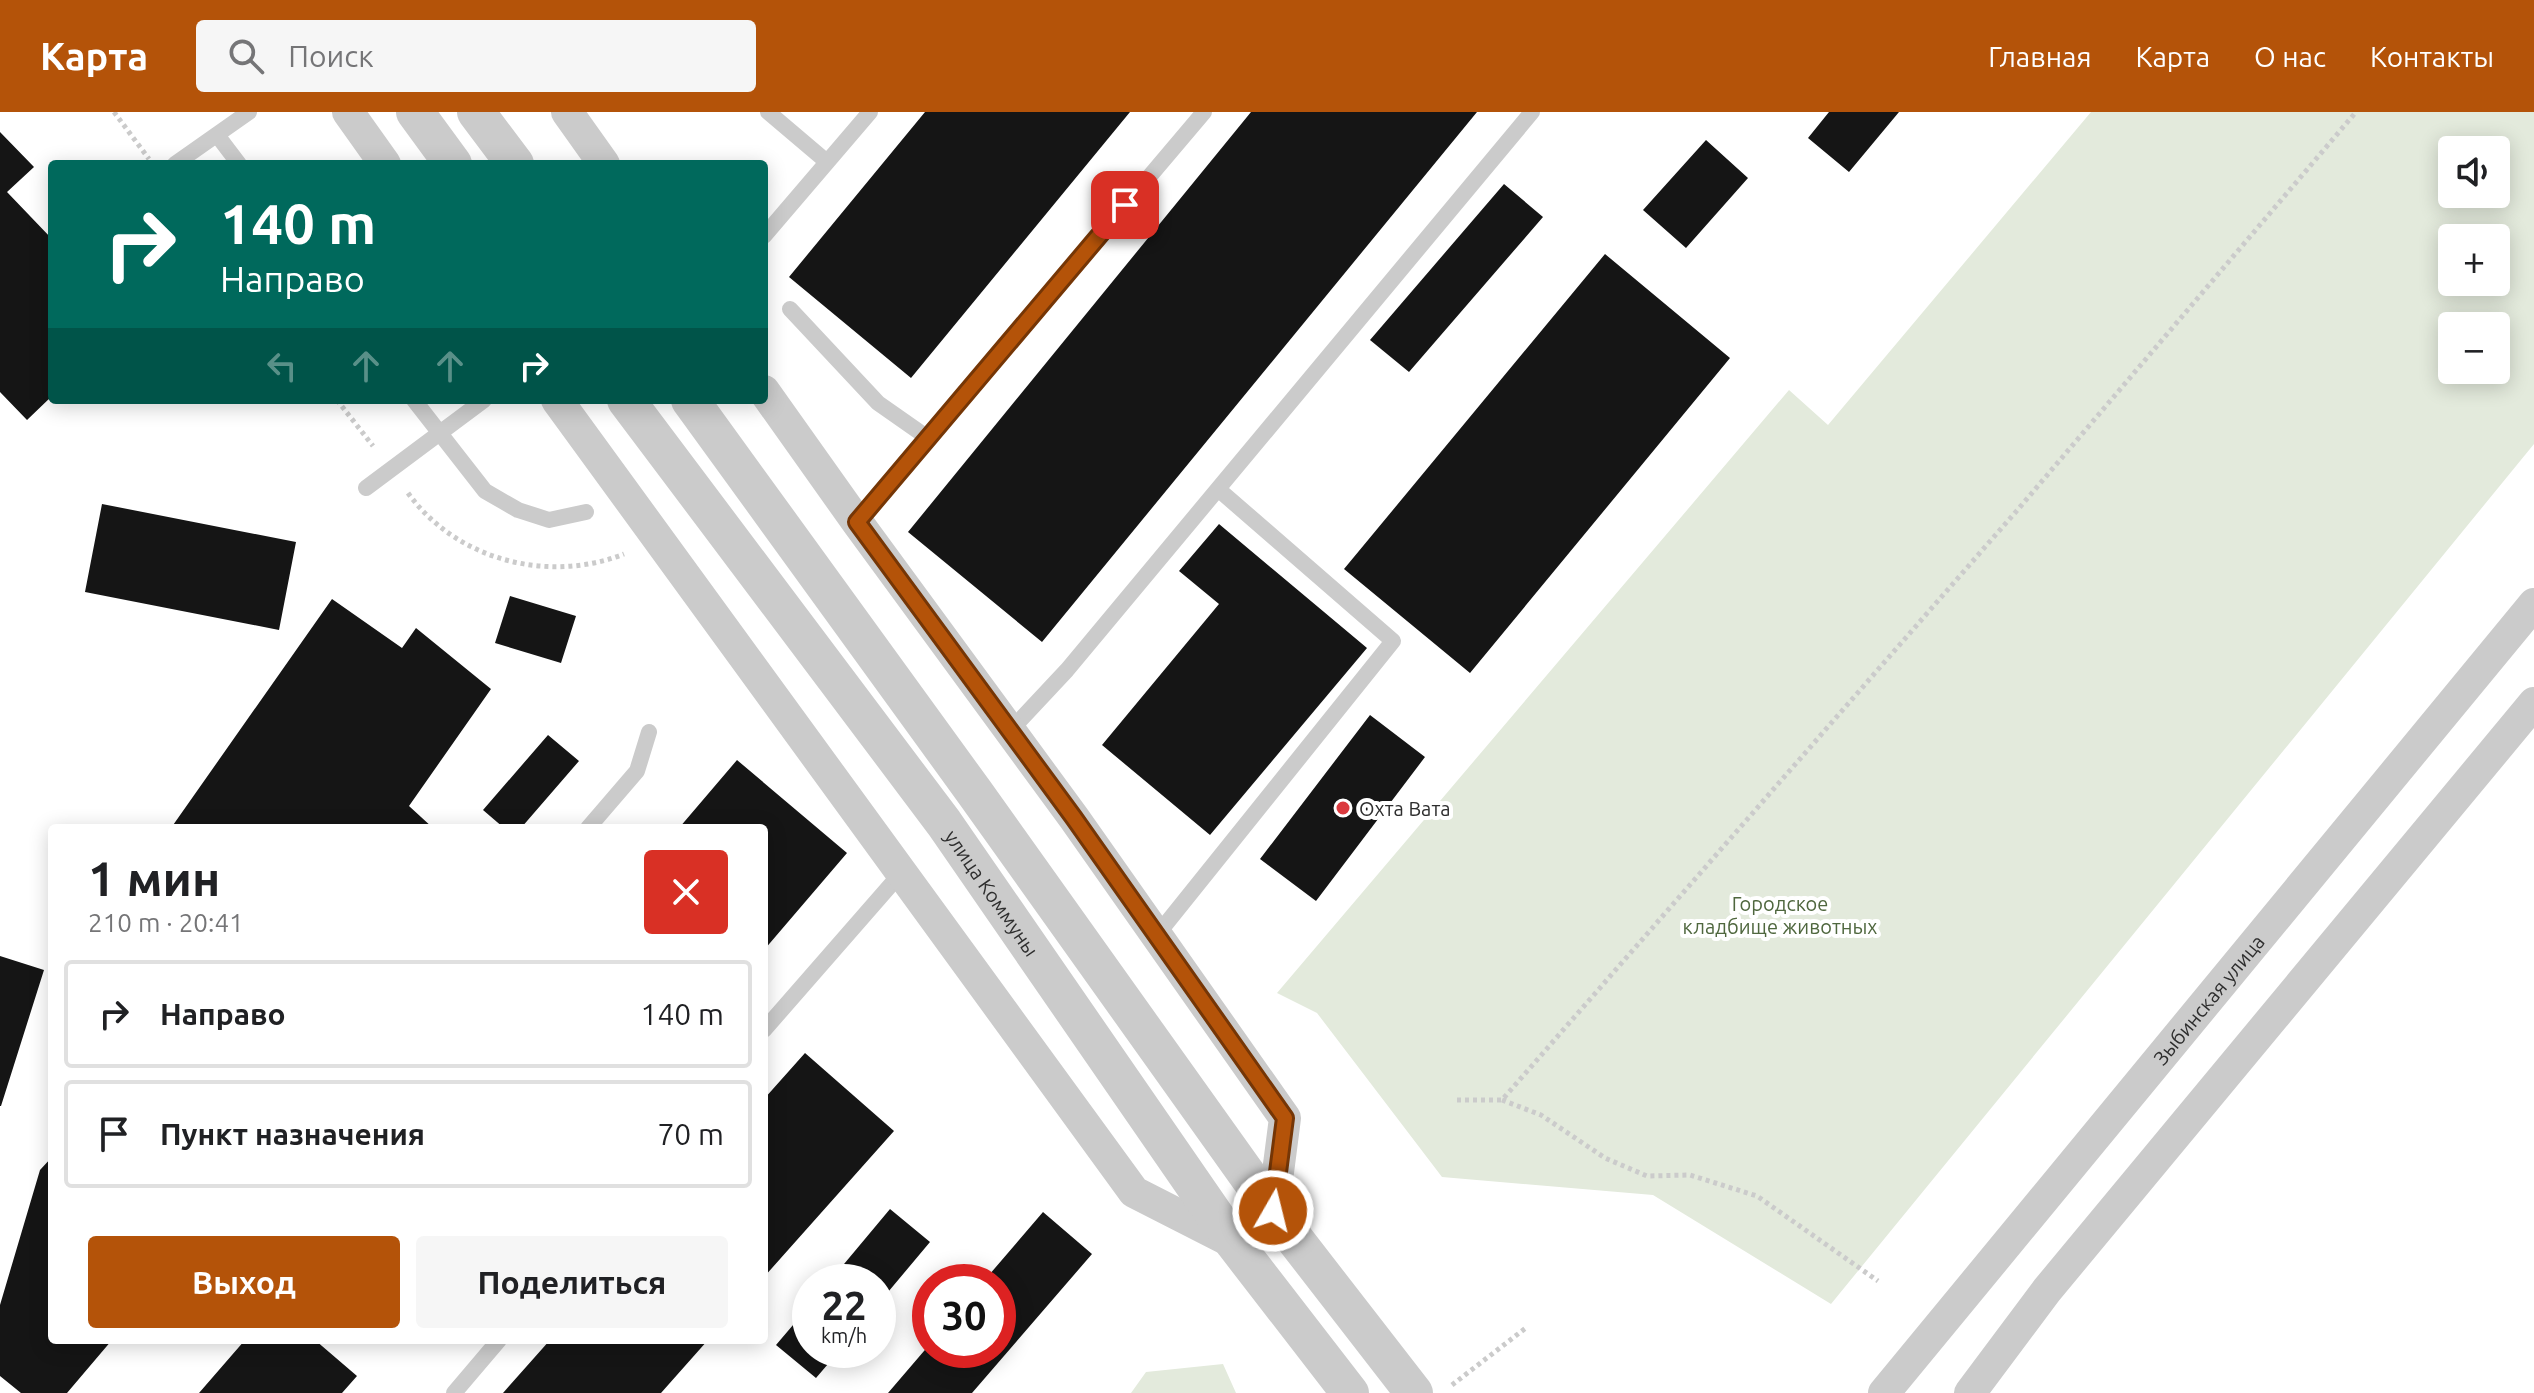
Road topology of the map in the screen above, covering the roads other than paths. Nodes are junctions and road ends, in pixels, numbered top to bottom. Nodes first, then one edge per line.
1 (249, 112) edge
2 (348, 112) edge
3 (415, 112) edge
4 (476, 112) edge
5 (567, 112) edge
6 (768, 112) edge
7 (870, 112) edge
8 (1204, 112) edge
9 (1532, 112) edge
10 (786, 118) edge
11 (217, 135) junction
12 (181, 160) edge
13 (236, 160) edge
14 (382, 160) edge
15 (450, 160) edge
16 (512, 160) edge
17 (601, 160) edge
18 (827, 162) junction
19 (768, 231) edge
20 (790, 309) dead end
21 (768, 397) edge
22 (417, 404) edge
23 (479, 404) edge
24 (560, 404) edge
25 (629, 404) edge
26 (693, 404) edge
27 (440, 435) junction
28 (928, 438) junction
29 (366, 488) dead end
30 (1218, 489) junction
31 (586, 512) dead end
32 (857, 522) junction
33 (2534, 604) edge
34 (2534, 703) edge
35 (1010, 731) junction
36 (649, 732) dead end
37 (591, 824) edge
38 (902, 872) junction
39 (1157, 935) junction
40 (768, 1025) edge
41 (1273, 1211) junction
42 (1234, 1243) junction
43 (496, 1344) edge
44 (454, 1393) edge
45 (1350, 1393) edge
46 (1414, 1393) edge
47 (1884, 1393) edge
48 (1970, 1393) edge

1 - 11 lane
2 - 14 street
3 - 15 street
4 - 16 street
5 - 17 street
6 - 10 lane
7 - 18 lane
8 - 28 lane
9 - 30 lane
10 - 18 lane
11 - 12 lane
11 - 13 lane
18 - 19 lane
20 - 28 lane
21 - 32 street
22 - 27 lane
23 - 27 lane
24 - 38 street
25 - 42 street, улица Коммуны
26 - 41 street
27 - 29 lane
27 - 31 lane
28 - 32 lane
30 - 35 lane
30 - 39 lane
32 - 35 street
33 - 47 street, Зыбинская улица
34 - 48 street
35 - 39 street
36 - 37 lane
38 - 40 lane
38 - 42 street
39 - 41 street
41 - 46 street
42 - 45 street, улица Коммуны
43 - 44 lane

